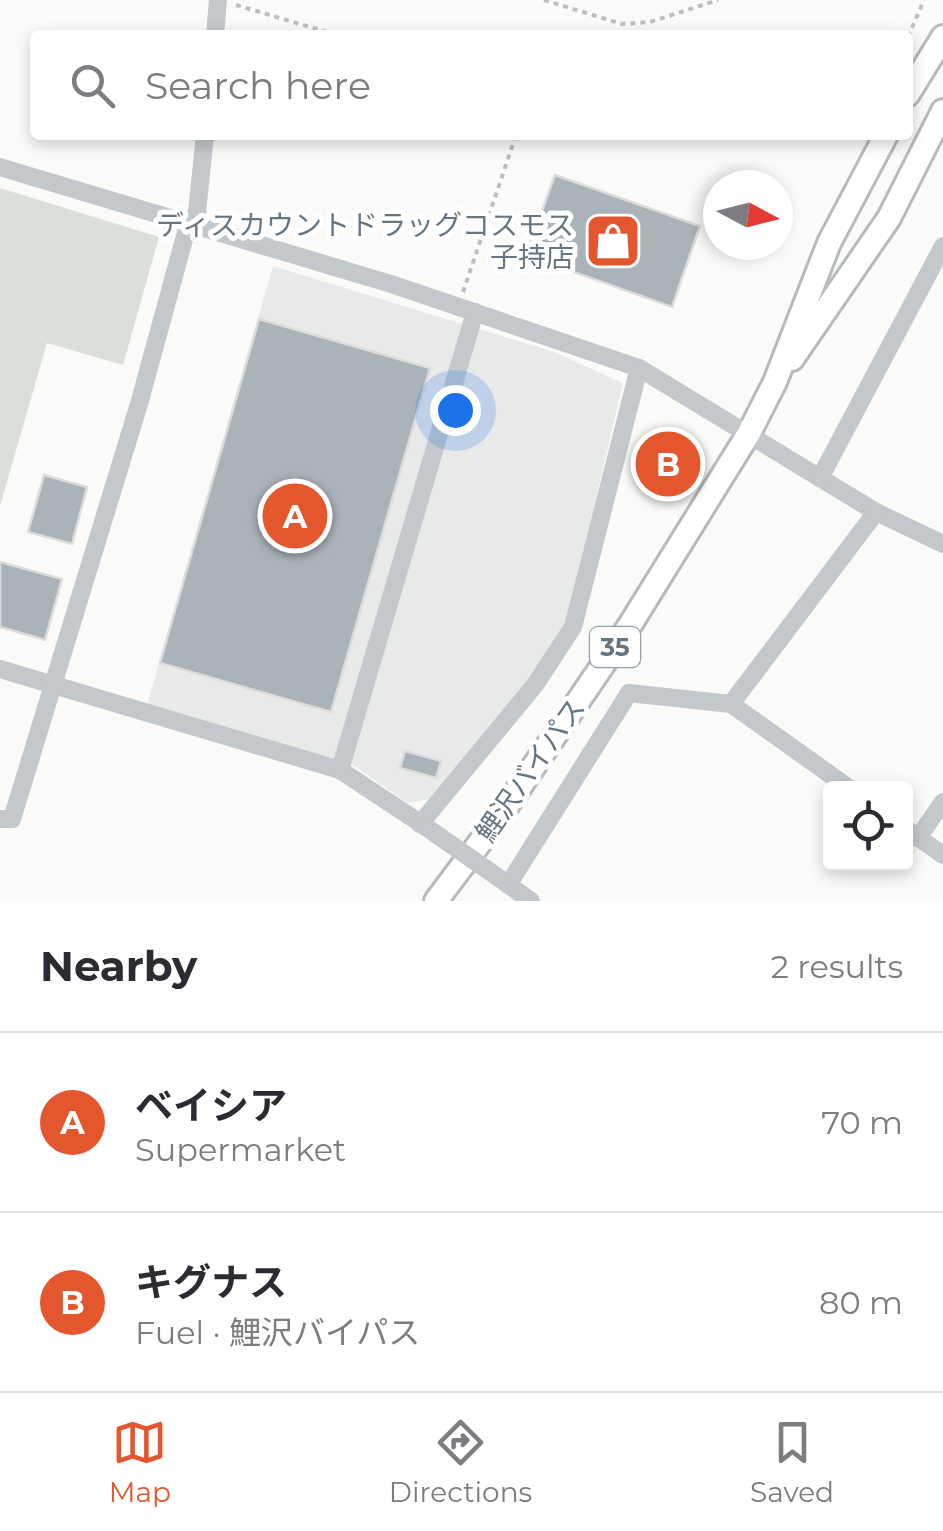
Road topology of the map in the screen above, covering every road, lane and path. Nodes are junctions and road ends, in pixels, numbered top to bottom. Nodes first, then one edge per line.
1 (544, 0) edge
2 (718, 0) edge
3 (924, 0) edge
4 (227, 2) edge
5 (216, 30) edge
6 (320, 30) edge
7 (911, 30) edge
8 (943, 37) edge
9 (913, 86) edge
10 (943, 111) edge
11 (205, 140) edge
12 (515, 140) edge
13 (883, 140) edge
14 (0, 167) edge
15 (188, 225) junction
16 (943, 246) edge
17 (467, 309) junction
18 (639, 368) junction
19 (776, 382) junction
20 (750, 433) junction
21 (820, 478) junction
22 (876, 512) junction
23 (943, 544) edge
24 (0, 670) edge
25 (54, 686) junction
26 (731, 704) junction
27 (340, 770) junction
28 (839, 781) edge
29 (943, 802) edge
30 (0, 818) edge
31 (423, 826) junction
32 (913, 832) edge
33 (913, 834) edge
34 (943, 856) edge
35 (504, 882) junction
36 (436, 901) edge
37 (531, 901) edge

1 - 2 path
3 - 7 path
4 - 5 street
4 - 6 path
8 - 9 main road
10 - 19 main road, 鯉沢バイパス / 35
11 - 15 street
12 - 17 path
13 - 19 main road, 鯉沢バイパス / 35
14 - 15 street
15 - 17 street
15 - 25 street
16 - 21 street
17 - 18 street
17 - 27 street
18 - 20 street
18 - 31 street
19 - 20 main road, 鯉沢バイパス / 35
20 - 21 street
20 - 36 main road, 鯉沢バイパス / 35
21 - 22 street
22 - 23 street
22 - 26 street
24 - 25 street
25 - 27 street
25 - 30 street
26 - 28 street
26 - 35 street
27 - 31 street
29 - 32 street
31 - 35 street, bridge
33 - 34 street
35 - 37 street

